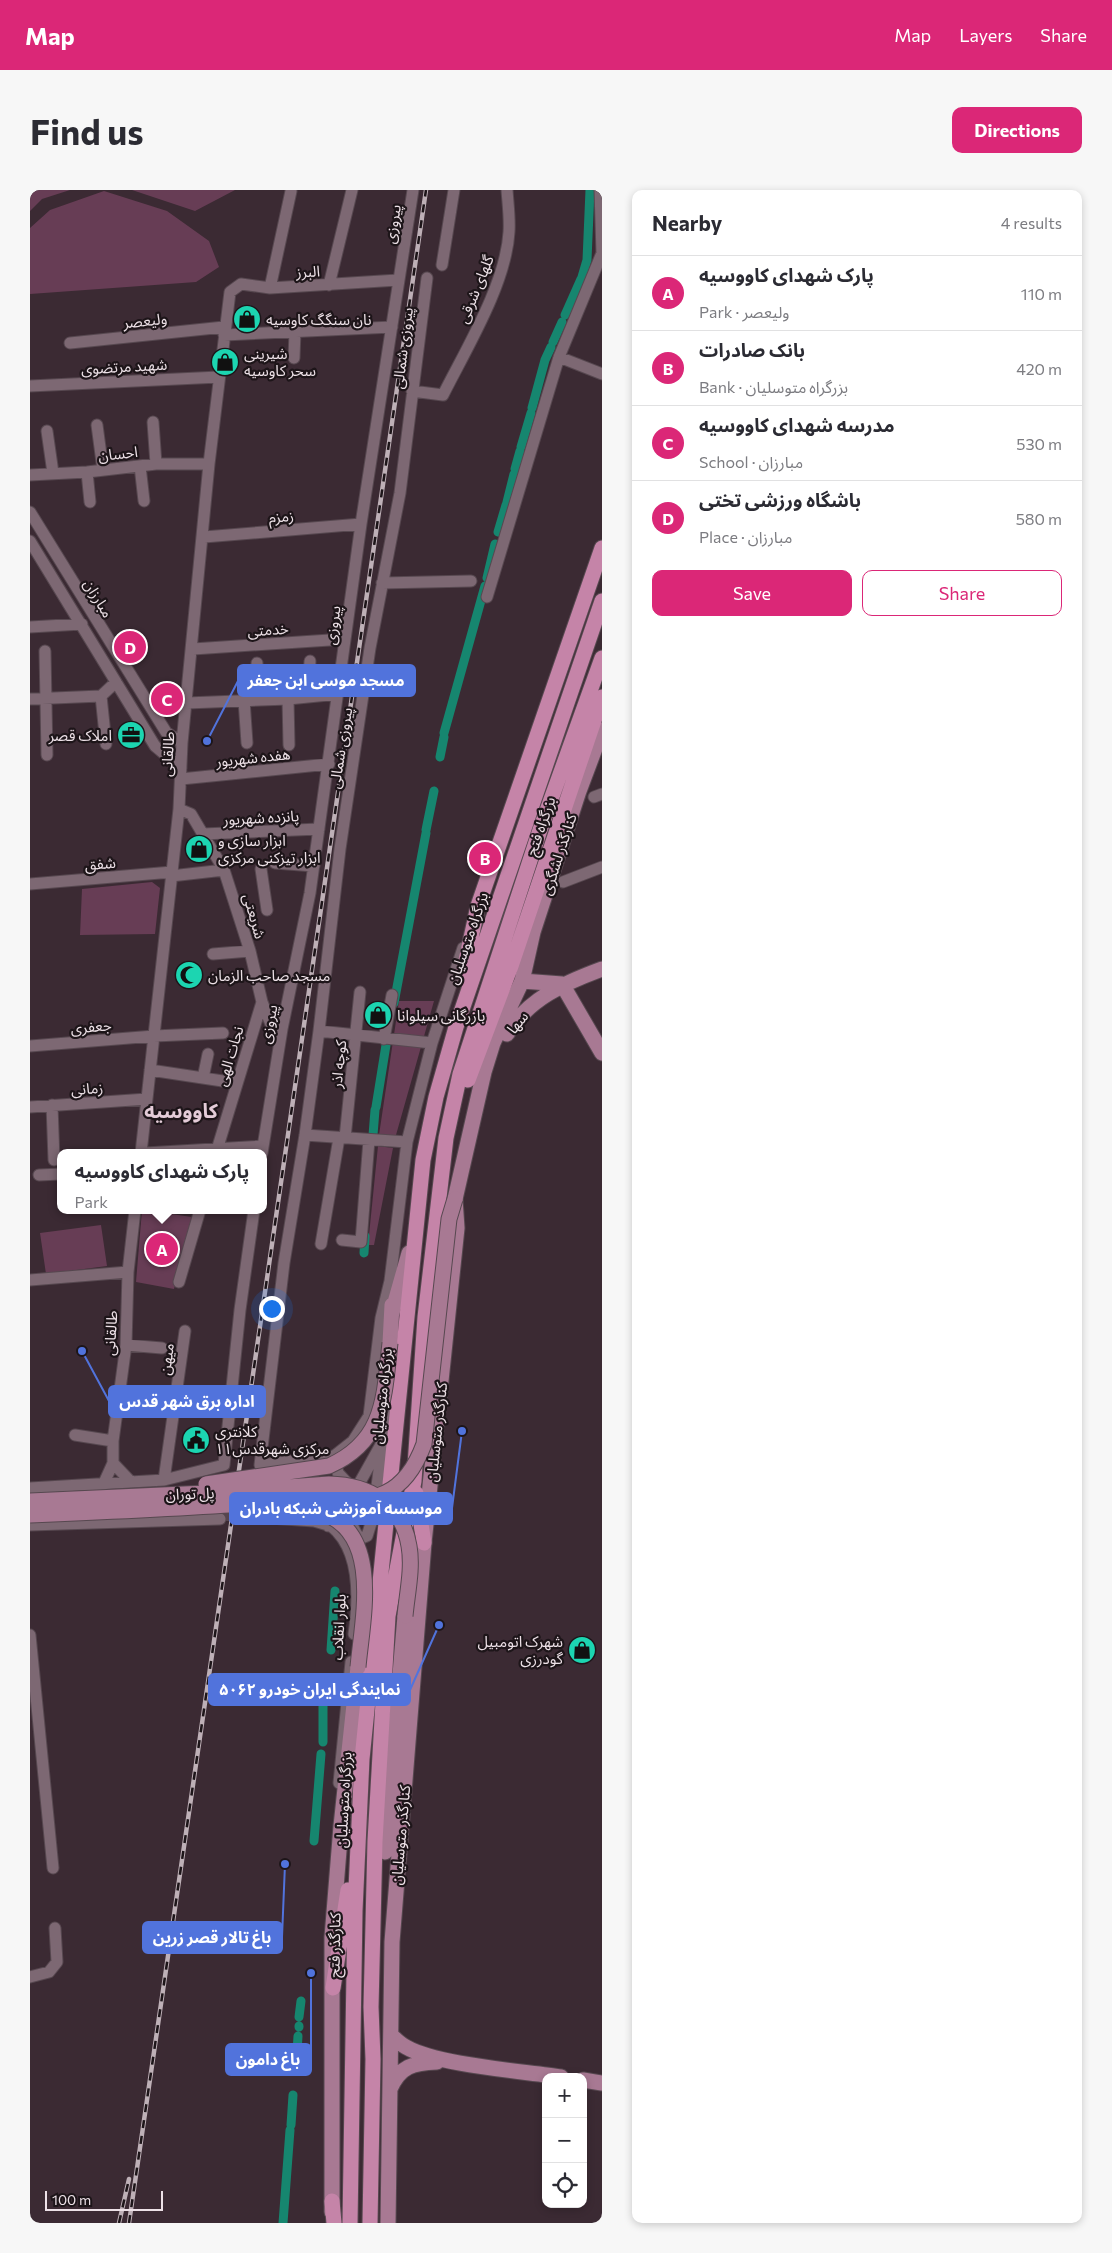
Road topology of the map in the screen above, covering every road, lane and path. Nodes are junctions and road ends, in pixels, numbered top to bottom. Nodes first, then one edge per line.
1 (352, 190) edge
2 (413, 190) edge
3 (454, 190) edge
4 (507, 190) edge
5 (600, 190) edge
6 (291, 192) dead end
7 (442, 264) dead end
8 (427, 278) dead end
9 (398, 280) junction
10 (329, 285) junction
11 (270, 288) junction
12 (228, 298) joint
13 (392, 327) junction
14 (224, 331) junction
15 (295, 331) junction
16 (70, 343) dead end
17 (559, 357) junction
18 (294, 358) dead end
19 (602, 374) edge
20 (220, 377) junction
21 (30, 386) edge
22 (412, 391) junction
23 (153, 422) dead end
24 (97, 425) dead end
25 (47, 431) dead end
26 (156, 464) junction
27 (210, 464) junction
28 (140, 466) junction
29 (103, 470) junction
30 (87, 472) junction
31 (53, 473) junction
32 (30, 475) edge
33 (144, 501) dead end
34 (90, 502) dead end
35 (30, 512) edge
36 (361, 524) junction
37 (204, 537) junction
38 (30, 541) edge
39 (602, 548) edge
40 (472, 581) dead end
41 (382, 583) junction
42 (487, 597) dead end
43 (602, 601) edge
44 (82, 624) junction
45 (30, 627) edge
46 (345, 638) junction
47 (193, 649) junction
48 (46, 651) dead end
49 (602, 658) edge
50 (310, 661) dead end
51 (257, 664) dead end
52 (116, 682) junction
53 (338, 694) junction
54 (101, 696) junction
55 (308, 696) junction
56 (602, 697) edge
57 (46, 698) junction
58 (30, 699) edge
59 (288, 699) junction
60 (244, 700) junction
61 (257, 700) junction
62 (187, 703) junction
63 (602, 730) edge
64 (166, 732) junction
65 (182, 743) junction
66 (106, 744) dead end
67 (247, 744) dead end
68 (289, 745) dead end
69 (155, 746) junction
70 (47, 755) dead end
71 (329, 764) junction
72 (181, 773) junction
73 (179, 809) junction
74 (320, 829) junction
75 (203, 834) junction
76 (275, 863) dead end
77 (314, 866) junction
78 (602, 867) edge
79 (261, 869) dead end
80 (224, 870) junction
81 (171, 874) junction
82 (563, 882) dead end
83 (30, 884) edge
84 (478, 906) junction
85 (267, 910) dead end
86 (250, 951) junction
87 (213, 954) dead end
88 (511, 966) junction
89 (602, 969) edge
90 (522, 981) junction
91 (562, 984) junction
92 (360, 992) dead end
93 (392, 995) dead end
94 (262, 1002) junction
95 (456, 1027) junction
96 (319, 1031) junction
97 (223, 1033) dead end
98 (356, 1034) junction
99 (154, 1036) junction
100 (384, 1039) junction
101 (432, 1043) junction
102 (493, 1043) junction
103 (279, 1044) junction
104 (30, 1046) edge
105 (602, 1053) edge
106 (208, 1054) dead end
107 (150, 1070) junction
108 (484, 1072) junction
109 (203, 1078) junction
110 (236, 1083) junction
111 (147, 1099) junction
112 (52, 1105) junction
113 (30, 1107) edge
114 (305, 1135) junction
115 (342, 1138) junction
116 (446, 1138) junction
117 (369, 1140) junction
118 (407, 1142) junction
119 (143, 1149) edge
120 (218, 1149) edge
121 (262, 1149) edge
122 (54, 1160) dead end
123 (57, 1174) edge
124 (39, 1175) dead end
125 (454, 1199) junction
126 (135, 1214) edge
127 (199, 1214) edge
128 (253, 1214) edge
129 (414, 1237) junction
130 (342, 1240) dead end
131 (320, 1244) dead end
132 (128, 1272) junction
133 (30, 1280) edge
134 (390, 1281) junction
135 (179, 1282) dead end
136 (392, 1313) junction
137 (186, 1330) dead end
138 (126, 1345) junction
139 (162, 1348) dead end
140 (400, 1398) junction
141 (75, 1435) dead end
142 (113, 1441) junction
143 (383, 1441) junction
144 (334, 1456) junction
145 (113, 1463) junction
146 (260, 1465) junction
147 (414, 1480) junction
148 (130, 1482) junction
149 (115, 1484) junction
150 (103, 1485) junction
151 (162, 1487) junction
152 (30, 1488) edge
153 (355, 1491) junction
154 (30, 1501) edge
155 (244, 1504) junction
156 (30, 1516) edge
157 (221, 1517) tunnel mouth
158 (122, 1518) junction
159 (254, 1519) tunnel mouth
160 (353, 1520) junction
161 (30, 1525) edge
162 (331, 1526) junction
163 (424, 1543) junction
164 (30, 1635) edge
165 (358, 1668) joint
166 (341, 1826) junction
167 (358, 1837) junction
168 (385, 1852) joint
169 (53, 1868) dead end
170 (55, 1928) dead end
171 (30, 1976) edge
172 (333, 1988) junction
173 (391, 2035) junction
174 (373, 2059) junction
175 (456, 2062) junction
176 (542, 2074) edge
177 (587, 2081) edge
178 (602, 2083) edge
179 (388, 2093) junction
180 (332, 2201) joint
181 (333, 2223) edge
182 (350, 2223) edge
183 (370, 2223) edge
184 (388, 2223) edge

1 - 10 street
2 - 9 street, پیروزی
3 - 7 street
4 - 22 street, گلهای شرقی
5 - 17 street
6 - 11 street
8 - 22 street, پیروزی شمالی
9 - 10 street, البرز
9 - 13 street, پیروزی
10 - 11 street, البرز
11 - 12 street, البرز
12 - 14 street, طالقانی
13 - 15 street, ولیعصر
13 - 36 street, پیروزی
14 - 15 street, ولیعصر
14 - 16 street, ولیعصر
14 - 20 street, طالقانی
15 - 18 street
17 - 19 street
17 - 42 street
20 - 21 street, شهید مرتضوی
20 - 27 street, طالقانی
22 - 41 street, پیروزی شمالی
23 - 26 street
24 - 29 street
25 - 31 street
26 - 27 street, احسان
26 - 28 street, احسان
27 - 37 street, طالقانی
28 - 29 street, احسان
28 - 33 street
29 - 30 street, احسان
30 - 31 street, احسان
30 - 34 street
31 - 32 street, احسان
35 - 64 street, مبارزان
36 - 37 street, زمزم
36 - 46 street, پیروزی
37 - 47 street, طالقانی
38 - 44 street, مبارزان
39 - 84 highway
40 - 41 street
41 - 96 street, پیروزی شمالی
43 - 95 highway, بزرگراه متوسلیان
44 - 45 street
44 - 52 street, مبارزان
46 - 47 street, خدمتی
46 - 53 street, پیروزی
47 - 62 street, طالقانی
48 - 57 street
49 - 116 highway
50 - 55 street
51 - 61 street
52 - 54 street
52 - 69 street, مبارزان
53 - 55 street
53 - 71 street, پیروزی
54 - 57 street
54 - 66 street
55 - 59 street
56 - 88 highway, بزرگراه فتح
57 - 58 street
57 - 70 street
59 - 61 street
59 - 68 street
60 - 61 street
60 - 62 street
60 - 67 street
62 - 65 street, طالقانی
63 - 90 main road, کنارگذر لشگری
64 - 65 street, مبارزان
64 - 69 street
65 - 72 street, طالقانی
69 - 72 street, مبارزان
71 - 72 street, هفده شهریور
71 - 74 street, پیروزی
72 - 73 street, طالقانی
73 - 75 street, شریعتی
73 - 81 street, طالقانی
74 - 75 street, پانزده شهریور
74 - 77 street, پیروزی
75 - 80 street, شریعتی
76 - 77 street
77 - 103 street, پیروزی
78 - 82 street
79 - 85 street
80 - 81 street, شفق
80 - 86 street, شریعتی
81 - 83 street, شفق
81 - 99 street, طالقانی
84 - 95 highway
84 - 101 street
86 - 87 street
86 - 94 street, شریعتی
88 - 102 main road
88 - 116 highway, بزرگراه فتح
89 - 91 main road, سها
90 - 91 main road, سها
90 - 102 main road, کنارگذر متوسلیان
91 - 105 main road
91 - 108 main road, سها
92 - 98 street, کوچه اذر
93 - 100 street
94 - 103 street, شریعتی
94 - 110 street, نجات الهی
95 - 129 highway, بزرگراه متوسلیان
96 - 98 street
96 - 114 street, پیروزی شمالی
97 - 99 street, جعفری
98 - 100 street
98 - 115 street, کوچه اذر
99 - 104 street, جعفری
99 - 107 street, طالقانی
100 - 101 street
101 - 118 street
102 - 108 main road, کنارگذر متوسلیان
103 - 121 street, پیروزی
106 - 109 street
107 - 109 street
107 - 111 street, طالقانی
108 - 125 main road, کنارگذر متوسلیان
109 - 110 street
110 - 120 street, نجات الهی
111 - 112 street, زمانی
111 - 119 street, طالقانی
112 - 113 street, زمانی
112 - 122 street
114 - 115 street
114 - 146 street, پیروزی شمالی
115 - 117 street
115 - 131 street, کوچه اذر
116 - 147 highway
117 - 118 street
117 - 130 street
118 - 134 street
123 - 124 street
125 - 155 main road, پل توران, bridge
125 - 163 main road, کنارگذر متوسلیان
126 - 132 street, طالقانی
127 - 135 street
128 - 151 street
129 - 136 main road
129 - 140 highway, بزرگراه متوسلیان
132 - 133 street
132 - 138 street, طالقانی
134 - 136 main road
134 - 144 street
136 - 151 main road, bridge
137 - 151 street, میهن
138 - 139 street
138 - 142 street, طالقانی
140 - 143 street
140 - 167 highway, بزرگراه متوسلیان
141 - 142 street
142 - 145 street, طالقانی
143 - 153 street
143 - 160 street
144 - 146 street
144 - 153 street
145 - 148 street
145 - 150 street, طالقانی
146 - 153 street, پیروزی شمالی
147 - 163 highway
147 - 174 highway
148 - 149 street
148 - 151 street
149 - 150 street
149 - 158 street
150 - 152 street
151 - 154 main road, پل توران, bridge
151 - 168 main road, پل توران, bridge
153 - 160 street
155 - 156 main road, پل توران, bridge
155 - 165 main road, پل توران, bridge
157 - 158 street
158 - 161 street
159 - 162 street
160 - 162 street
162 - 166 street, بلوار انقلاب
163 - 173 main road, کنارگذر متوسلیان
164 - 169 street
165 - 166 main road, کنارگذر فتح
166 - 172 main road, کنارگذر فتح
167 - 172 highway
167 - 182 highway, بزرگراه متوسلیان
168 - 174 highway
170 - 171 street
172 - 180 main road, کنارگذر فتح
173 - 175 main road
173 - 179 main road, کنارگذر متوسلیان
174 - 183 highway
175 - 176 main road
175 - 179 main road
177 - 178 main road
179 - 184 main road, کنارگذر متوسلیان
180 - 181 highway

